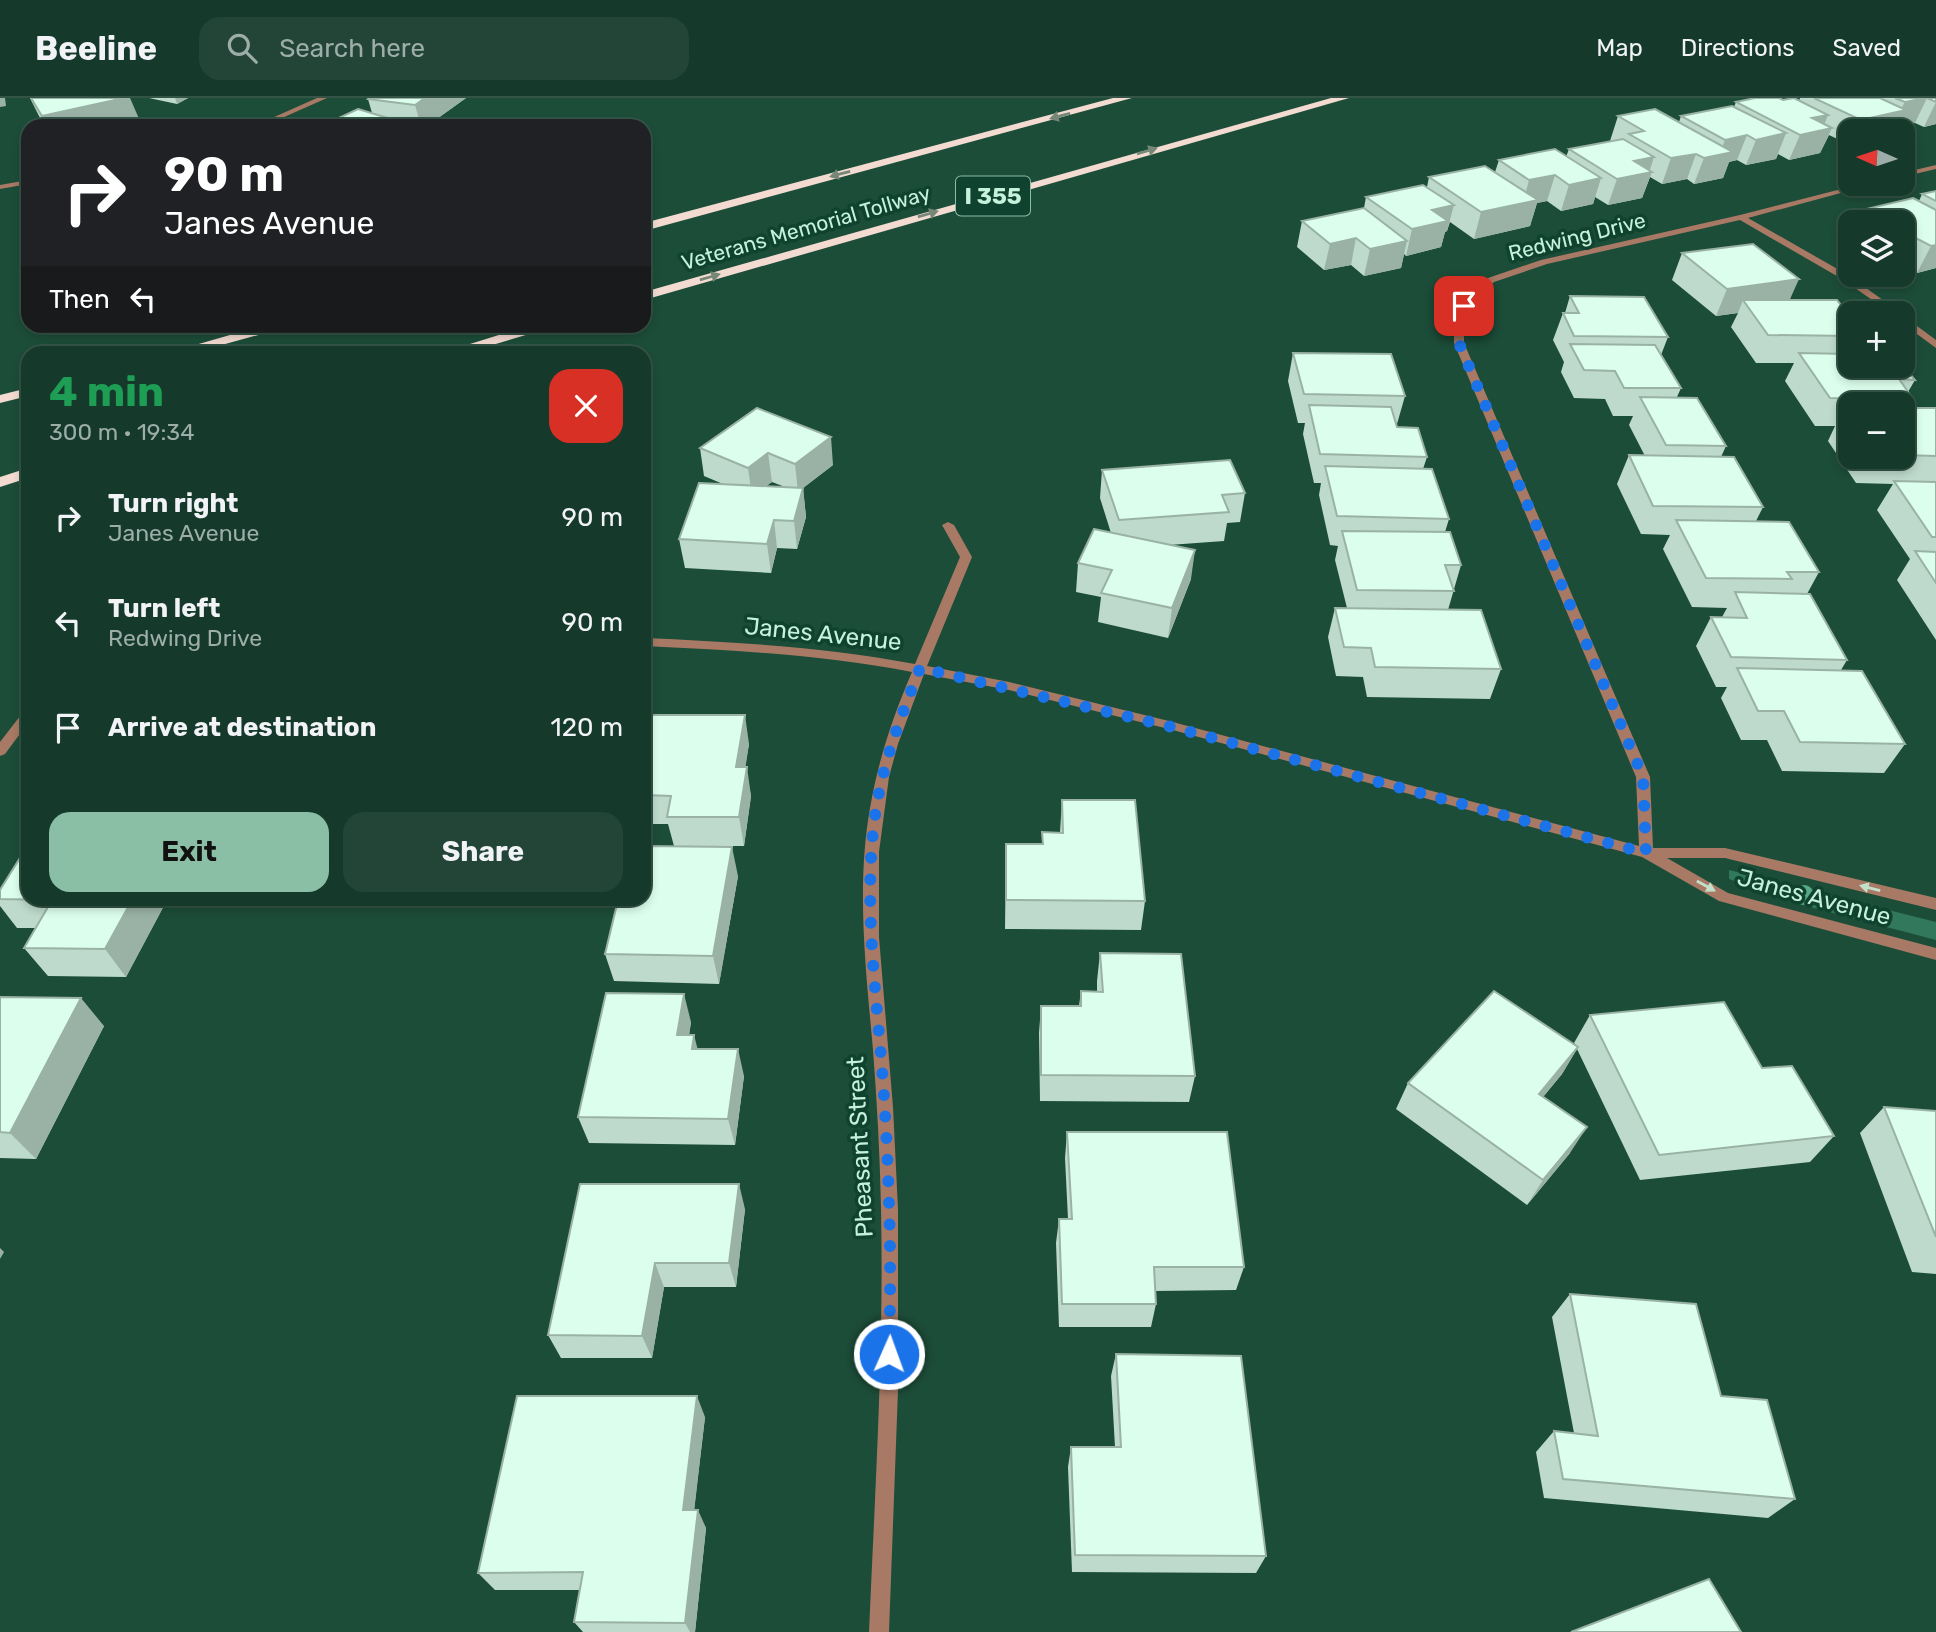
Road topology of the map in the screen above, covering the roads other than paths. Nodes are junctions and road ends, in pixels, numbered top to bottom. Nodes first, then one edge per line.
1 (323, 98) edge
2 (1126, 98) edge
3 (1343, 98) edge
4 (274, 119) edge
5 (1936, 167) edge
6 (1915, 172) edge
7 (21, 183) edge
8 (0, 187) edge
9 (1838, 192) edge
10 (1741, 217) junction
11 (651, 225) edge
12 (651, 294) edge
13 (1880, 301) edge
14 (1915, 328) edge
15 (249, 333) edge
16 (517, 333) edge
17 (1936, 345) edge
18 (201, 346) edge
19 (472, 346) edge
20 (21, 394) edge
21 (0, 399) edge
22 (21, 476) edge
23 (0, 482) edge
24 (948, 525) dead end
25 (651, 643) edge
26 (920, 668) junction
27 (21, 723) edge
28 (0, 751) edge
29 (1646, 853) junction
30 (1936, 904) edge
31 (1936, 954) edge
32 (879, 1632) edge

1 - 4 street
2 -> 11 highway, Veterans Memorial Tollway / I 355
12 -> 3 highway, Veterans Memorial Tollway / I 355
5 - 6 street
7 - 8 street
9 - 10 street, Redwing Drive
10 - 13 street
10 - 29 street, Redwing Drive
14 - 17 street
15 - 18 highway
16 - 19 highway
20 - 21 highway
22 - 23 highway
24 - 26 street, Pheasant Street
25 - 26 street, Janes Avenue
26 - 29 street, Janes Avenue
26 - 32 street, Pheasant Street
27 - 28 street
30 -> 29 street, Janes Avenue
29 -> 31 street, Janes Avenue

